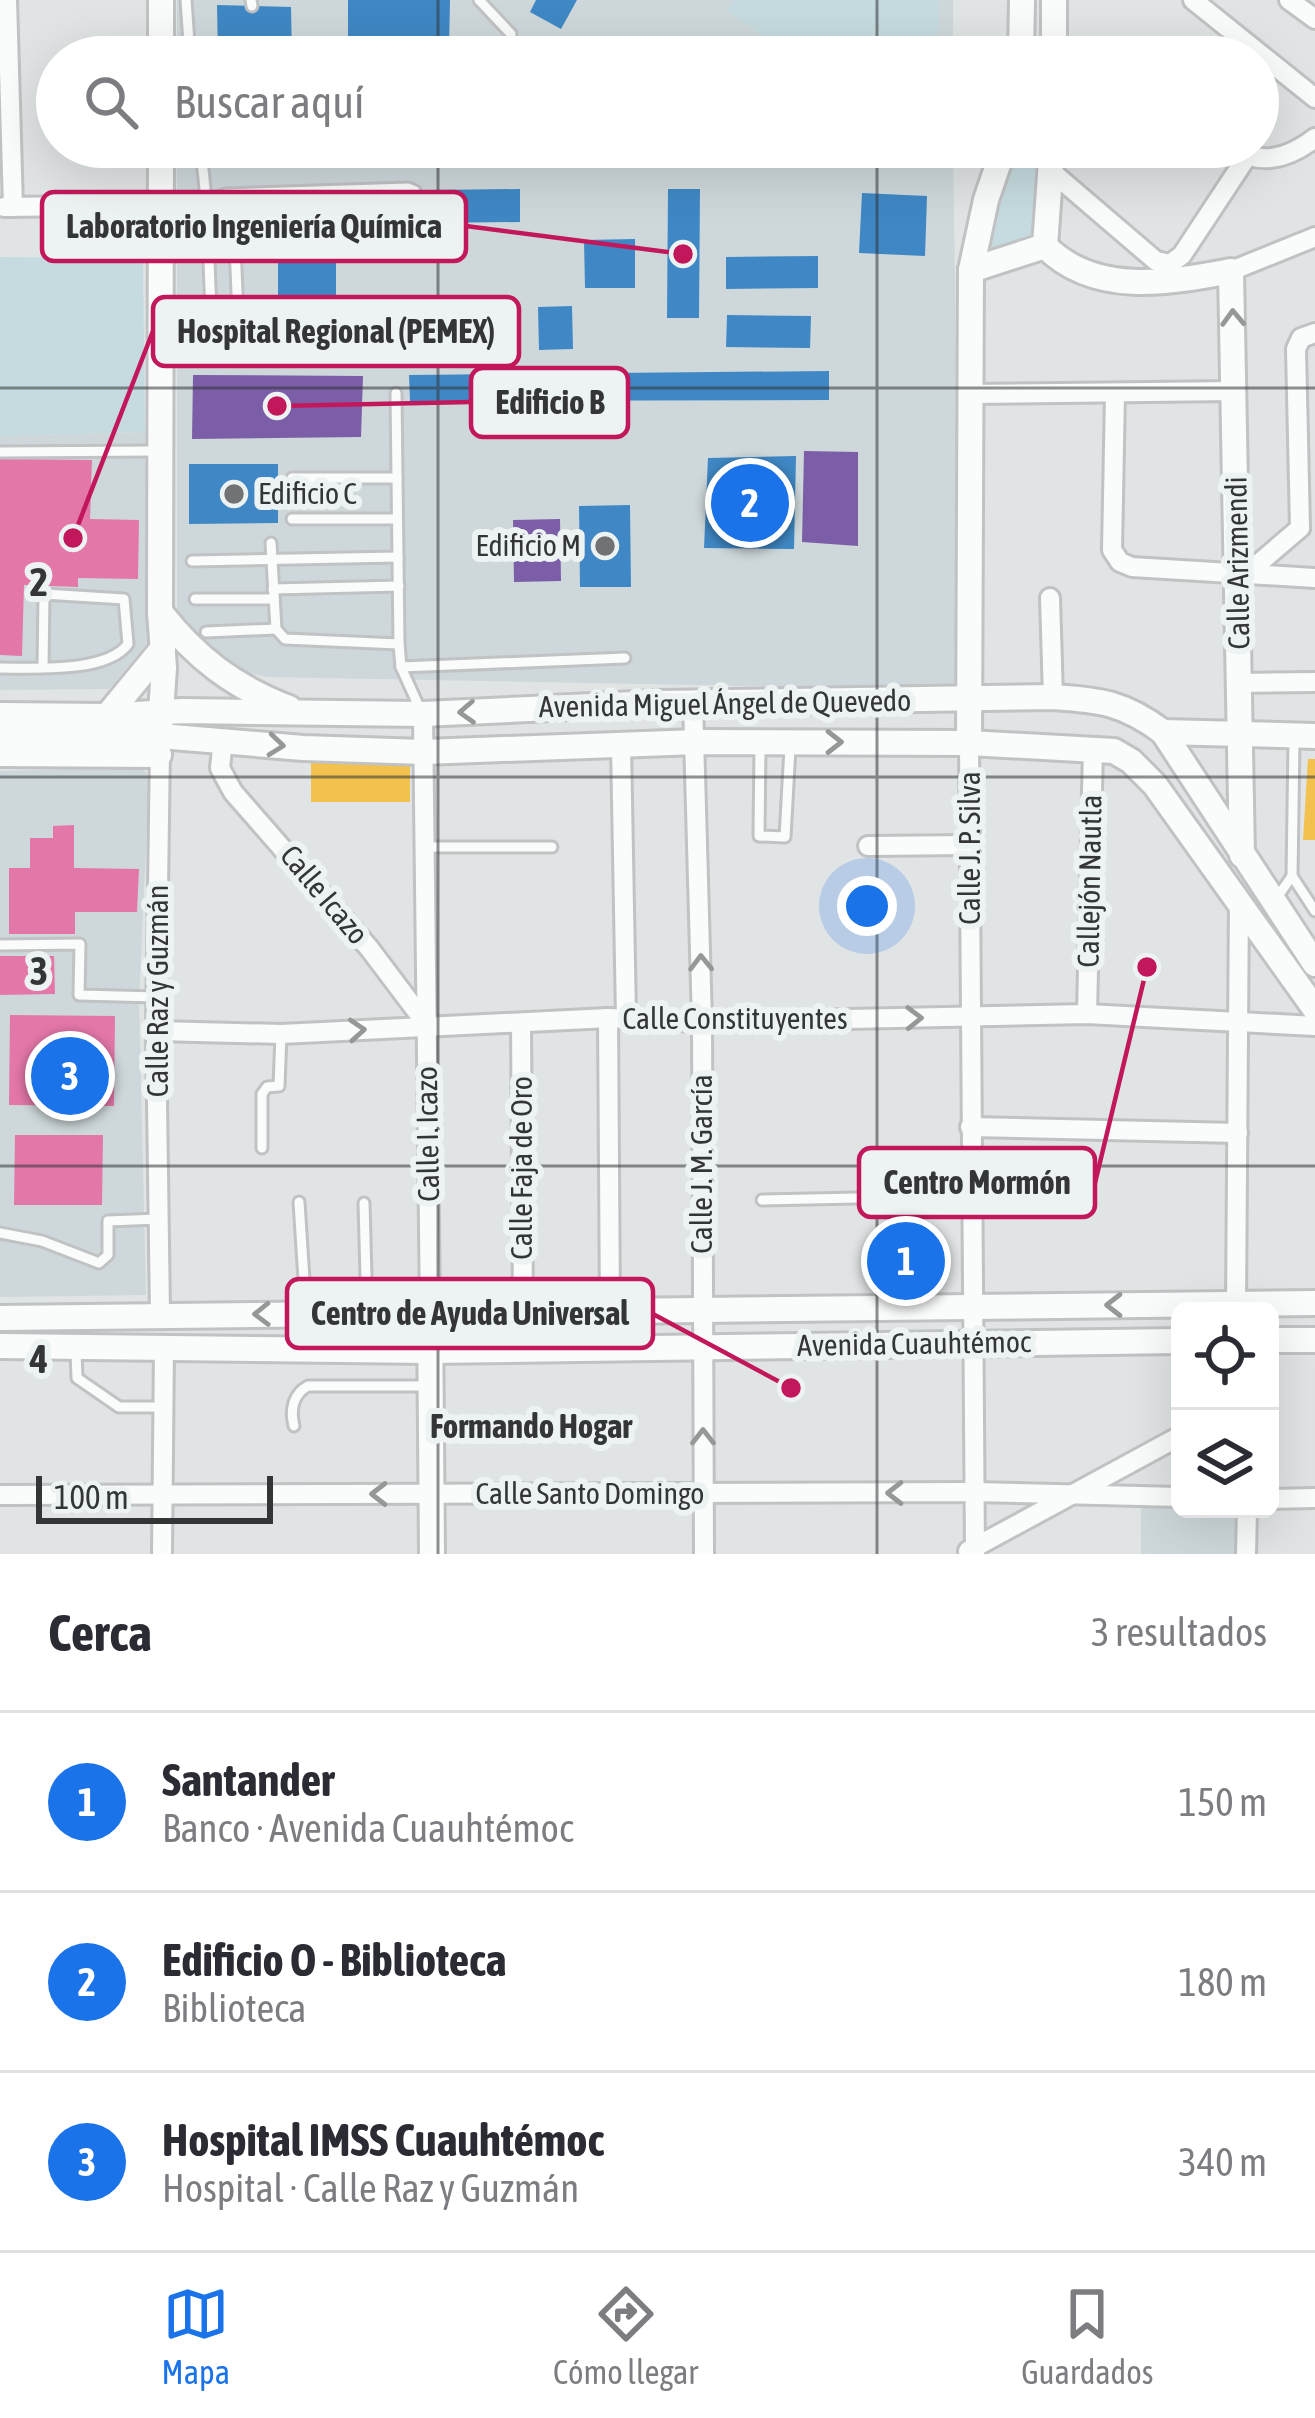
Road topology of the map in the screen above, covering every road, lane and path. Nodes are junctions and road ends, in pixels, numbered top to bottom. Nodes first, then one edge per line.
1 (7, 0) edge
2 (161, 0) edge
3 (186, 0) edge
4 (479, 0) edge
5 (1022, 0) edge
6 (1054, 0) edge
7 (1193, 0) edge
8 (1289, 0) edge
9 (1315, 19) edge
10 (511, 34) dead end
11 (161, 36) edge
12 (188, 36) edge
13 (1021, 36) edge
14 (1054, 36) edge
15 (1238, 36) edge
16 (1279, 69) edge
17 (1315, 98) edge
18 (1315, 138) edge
19 (1279, 157) edge
20 (161, 168) edge
21 (202, 168) edge
22 (997, 168) edge
23 (1051, 168) edge
24 (1061, 168) edge
25 (1239, 168) edge
26 (340, 191) junction
27 (205, 202) junction
28 (161, 205) junction
29 (6, 207) edge
30 (161, 232) junction
31 (206, 236) junction
32 (1315, 237) edge
33 (1045, 246) junction
34 (971, 271) junction
35 (1231, 272) junction
36 (1308, 336) edge
37 (1235, 391) junction
38 (396, 393) dead end
39 (970, 394) junction
40 (1115, 394) junction
41 (1307, 441) edge
42 (0, 452) edge
43 (161, 452) junction
44 (292, 478) dead end
45 (397, 478) junction
46 (292, 518) dead end
47 (398, 519) junction
48 (1307, 530) edge
49 (272, 542) dead end
50 (398, 556) junction
51 (272, 559) junction
52 (192, 561) dead end
53 (1238, 575) junction
54 (1315, 578) edge
55 (398, 586) junction
56 (273, 594) junction
57 (1050, 598) dead end
58 (196, 599) dead end
59 (160, 612) junction
60 (276, 628) junction
61 (206, 632) dead end
62 (399, 644) junction
63 (164, 658) junction
64 (625, 658) dead end
65 (401, 667) junction
66 (0, 668) edge
67 (43, 668) junction
68 (1240, 682) junction
69 (1315, 682) edge
70 (1053, 697) junction
71 (0, 698) edge
72 (968, 700) junction
73 (693, 702) junction
74 (114, 708) junction
75 (273, 712) junction
76 (302, 712) junction
77 (423, 714) junction
78 (0, 715) edge
79 (165, 723) junction
80 (1163, 732) junction
81 (1241, 733) junction
82 (0, 734) edge
83 (1304, 736) edge
84 (192, 738) junction
85 (223, 740) junction
86 (697, 742) junction
87 (760, 742) junction
88 (790, 742) junction
89 (969, 743) junction
90 (621, 746) junction
91 (1093, 747) junction
92 (424, 752) junction
93 (0, 754) edge
94 (220, 768) junction
95 (969, 844) junction
96 (868, 846) dead end
97 (425, 847) junction
98 (552, 847) dead end
99 (1241, 855) junction
100 (1292, 877) junction
101 (1238, 896) junction
102 (1273, 904) junction
103 (1315, 911) edge
104 (0, 945) edge
105 (1315, 964) edge
106 (157, 997) junction
107 (1315, 1009) edge
108 (1087, 1014) junction
109 (971, 1017) junction
110 (617, 1018) junction
111 (702, 1022) junction
112 (1240, 1022) junction
113 (521, 1024) junction
114 (427, 1025) junction
115 (1315, 1026) edge
116 (156, 1031) junction
117 (281, 1034) junction
118 (970, 1127) junction
119 (1238, 1132) junction
120 (262, 1148) dead end
121 (971, 1192) junction
122 (762, 1200) dead end
123 (299, 1202) dead end
124 (364, 1203) dead end
125 (158, 1219) junction
126 (0, 1234) edge
127 (1240, 1302) edge
128 (1315, 1303) edge
129 (973, 1304) junction
130 (1279, 1305) edge
131 (1171, 1307) edge
132 (610, 1311) junction
133 (702, 1311) junction
134 (430, 1312) junction
135 (523, 1312) junction
136 (306, 1313) junction
137 (367, 1313) junction
138 (160, 1315) junction
139 (0, 1318) edge
140 (1279, 1340) edge
141 (1315, 1340) edge
142 (1171, 1341) edge
143 (972, 1342) junction
144 (0, 1346) edge
145 (76, 1347) junction
146 (164, 1347) junction
147 (703, 1348) junction
148 (429, 1352) junction
149 (429, 1386) junction
150 (163, 1407) junction
151 (294, 1426) dead end
152 (1171, 1441) edge
153 (974, 1492) junction
154 (161, 1493) junction
155 (703, 1494) junction
156 (1075, 1494) junction
157 (0, 1495) edge
158 (431, 1495) junction
159 (1171, 1497) edge
160 (1315, 1498) edge
161 (1279, 1499) edge
162 (1247, 1518) edge
163 (971, 1552) edge
164 (161, 1554) edge
165 (433, 1554) edge
166 (704, 1554) edge
167 (1246, 1554) edge

1 - 29 street
2 - 11 main road
3 - 12 lane
4 - 10 lane
5 - 13 main road
6 - 14 main road
7 - 15 street
8 - 9 street
16 - 17 street
18 - 19 street
20 - 28 main road, Calle Raz y Guzmán
21 - 27 lane
22 - 34 main road, Calle J. P. Silva
23 - 33 main road
24 - 25 street
26 - 26 lane
26 - 27 lane
27 - 30 lane
27 - 31 lane
28 - 29 street
28 - 30 main road, Calle Raz y Guzmán
30 - 43 main road, Calle Raz y Guzmán
31 - 31 lane
32 - 35 street
33 - 34 main road
33 - 35 main road
34 - 39 main road, Calle J. P. Silva
37 -> 35 main road, Calle Arizmendi
36 - 41 street
37 - 40 street
37 - 53 main road, Calle Arizmendi
38 - 45 lane
39 - 40 street
39 - 72 main road, Calle J. P. Silva
40 - 53 street
41 - 48 street
42 - 43 lane
43 - 59 main road, Calle Raz y Guzmán
44 - 45 lane
45 - 47 lane
46 - 47 lane
47 - 50 lane
48 - 53 street
49 - 51 lane
50 - 51 lane
50 - 55 lane
51 - 52 lane
51 - 56 lane
53 - 54 street
53 - 68 main road, Calle Arizmendi
55 - 56 lane
55 - 62 lane
56 - 58 lane
56 - 60 lane
57 - 70 street
59 - 63 main road, Calle Raz y Guzmán
59 - 76 main road
60 - 61 lane
60 - 62 lane
62 - 65 lane
63 - 74 main road
63 - 79 main road, Calle Raz y Guzmán
64 - 65 lane
65 - 77 lane
66 - 67 lane
67 - 67 lane
68 - 69 street
68 - 81 main road, Calle Arizmendi
70 - 72 main road, Avenida Miguel Ángel de Quevedo
70 - 80 main road, Avenida Miguel Ángel de Quevedo
71 - 74 main road
72 - 73 main road, Avenida Miguel Ángel de Quevedo
72 - 89 main road, Calle J. P. Silva
73 -> 77 main road, Avenida Miguel Ángel de Quevedo
73 - 86 street, Calle J. M. García
74 - 78 main road
74 - 79 main road
75 - 76 main road, Avenida Miguel Ángel de Quevedo
75 - 79 main road, Avenida Miguel Ángel de Quevedo
75 - 85 main road
76 - 77 main road, Avenida Miguel Ángel de Quevedo
77 - 92 street, Calle I. Icazo
79 - 82 main road, Avenida Miguel Ángel de Quevedo
79 - 84 main road, Avenida Miguel Ángel de Quevedo
79 - 93 main road
79 - 106 street, Calle Raz y Guzmán
80 - 81 main road
80 - 99 main road, Avenida Miguel Ángel de Quevedo
81 - 83 main road
81 - 99 main road, Calle Arizmendi
83 - 100 lane
84 - 85 main road, Avenida Miguel Ángel de Quevedo
84 - 94 street, Calle Icazo
85 -> 92 main road, Avenida Miguel Ángel de Quevedo
85 - 94 street
86 - 87 main road, Avenida Miguel Ángel de Quevedo
86 - 90 main road, Avenida Miguel Ángel de Quevedo
111 -> 86 street, Calle J. M. García
87 - 88 main road, Avenida Miguel Ángel de Quevedo
87 - 88 lane
88 -> 89 main road, Avenida Miguel Ángel de Quevedo
89 - 91 main road, Avenida Miguel Ángel de Quevedo
89 - 95 street, Calle J. P. Silva
90 - 92 main road, Avenida Miguel Ángel de Quevedo
90 - 110 street
91 - 101 main road, Avenida Miguel Ángel de Quevedo
91 - 108 street, Callejón Nautla
92 - 97 street, Calle I. Icazo
94 - 114 street, Calle Icazo
95 - 96 street
95 - 109 street, Calle J. P. Silva
97 - 98 lane
97 - 114 street, Calle I. Icazo
99 - 102 main road, Avenida Miguel Ángel de Quevedo
100 - 102 lane
100 - 103 lane
101 - 107 main road, Avenida Miguel Ángel de Quevedo
101 - 112 street
102 - 105 main road, Avenida Miguel Ángel de Quevedo
104 - 106 lane
106 - 116 street, Calle Raz y Guzmán
108 - 109 street, Calle Constituyentes
108 - 112 street, Calle Constituyentes
111 -> 109 street, Calle Constituyentes
109 - 118 street, Calle J. P. Silva
110 - 111 street, Calle Constituyentes
110 - 113 street, Calle Constituyentes
110 - 132 street
111 - 133 street, Calle J. M. García
112 - 115 street, Calle Constituyentes
112 - 119 street
113 - 114 street, Calle Constituyentes
113 - 135 street, Calle Faja de Oro
117 -> 114 street, Calle Constituyentes
114 - 134 street, Calle I. Icazo
116 - 117 street, Calle Constituyentes
116 - 125 street, Calle Raz y Guzmán
117 - 120 lane
118 - 119 street
118 - 121 street, Calle J. P. Silva
119 - 127 street
121 - 122 lane
121 - 129 street, Calle J. P. Silva
123 - 136 lane
124 - 137 lane
125 - 126 lane
125 - 138 street, Calle Raz y Guzmán
128 - 130 main road, Avenida Cuauhtémoc
131 -> 129 main road, Avenida Cuauhtémoc
129 - 133 main road, Avenida Cuauhtémoc
129 - 143 street, Calle J. P. Silva
132 - 133 main road, Avenida Cuauhtémoc
132 - 135 main road, Avenida Cuauhtémoc
133 - 147 street, Calle J. M. García
134 - 135 main road, Avenida Cuauhtémoc
134 - 137 main road, Avenida Cuauhtémoc
134 - 148 main road, Calle I. Icazo
136 - 137 main road, Avenida Cuauhtémoc
136 -> 138 main road, Avenida Cuauhtémoc
138 - 139 main road, Avenida Cuauhtémoc
140 - 141 main road
142 - 143 main road, Avenida Cuauhtémoc
143 - 147 main road, Avenida Cuauhtémoc
143 - 153 street, Calle J. P. Silva
144 - 145 main road, Avenida Cuauhtémoc
145 - 146 main road, Avenida Cuauhtémoc
145 - 150 lane
146 - 148 main road, Avenida Cuauhtémoc
146 - 150 street
147 - 148 main road, Avenida Cuauhtémoc
155 -> 147 street, Calle J. M. García
148 - 149 main road, Calle I. Icazo
149 - 151 lane
149 - 158 main road, Calle I. Icazo
150 - 154 street
152 - 156 street
153 -> 155 street, Calle Santo Domingo
153 - 156 street, Calle Santo Domingo
153 - 163 street, Calle J. P. Silva
154 - 157 street, Calle Santo Domingo
158 -> 154 street, Calle Santo Domingo
154 - 164 street
155 - 158 street, Calle Santo Domingo
155 - 166 street, Calle J. M. García
156 - 159 street, Calle Santo Domingo
156 - 163 street
158 - 165 main road, Calle I. Icazo
160 - 161 street
162 - 167 street

